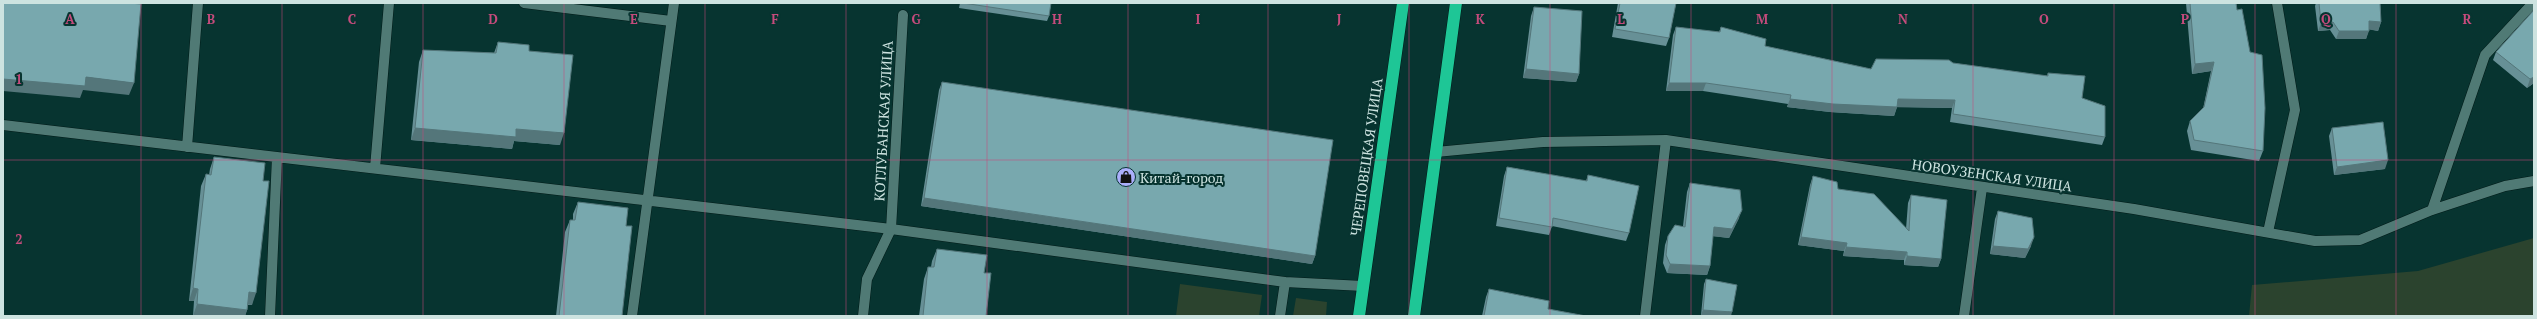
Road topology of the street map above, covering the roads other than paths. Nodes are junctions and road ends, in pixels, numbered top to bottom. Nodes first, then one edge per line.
1 (198, 3) edge
2 (389, 3) edge
3 (524, 3) edge
4 (674, 3) edge
5 (1403, 3) edge
6 (1456, 3) edge
7 (2277, 3) edge
8 (2533, 3) edge
9 (903, 15) dead end
10 (671, 21) junction
11 (3, 126) edge
12 (1666, 140) junction
13 (187, 147) junction
14 (1436, 152) junction
15 (277, 157) junction
16 (375, 168) junction
17 (2534, 181) edge
18 (1982, 188) junction
19 (647, 200) junction
20 (2432, 210) junction
21 (891, 229) junction
22 (2268, 232) junction
23 (1285, 282) junction
24 (1363, 286) junction
25 (270, 316) edge
26 (632, 316) edge
27 (863, 316) edge
28 (1280, 316) edge
29 (1359, 316) edge
30 (1414, 316) edge
31 (1645, 316) edge
32 (1964, 316) edge

1 - 13 street
2 - 16 street
3 - 10 street
4 - 10 street
5 - 24 highway, ЧЕРЕПОВЕЦКАЯ УЛИЦА
6 - 14 highway
7 - 22 street
8 - 20 street
9 - 21 street, КОТЛУБАНСКАЯ УЛИЦА
10 - 19 street
11 - 13 street
12 - 14 street, НОВОУЗЕНСКАЯ УЛИЦА
12 - 18 street, НОВОУЗЕНСКАЯ УЛИЦА
12 - 31 street
13 - 15 street
14 - 30 highway
15 - 16 street
15 - 25 street
16 - 19 street
17 - 20 street, НОВОУЗЕНСКАЯ УЛИЦА
18 - 22 street, НОВОУЗЕНСКАЯ УЛИЦА
18 - 32 street
19 - 21 street
19 - 26 street
20 - 22 street, НОВОУЗЕНСКАЯ УЛИЦА
21 - 23 street
21 - 27 street
23 - 24 street
23 - 28 street
24 - 29 highway, ЧЕРЕПОВЕЦКАЯ УЛИЦА

